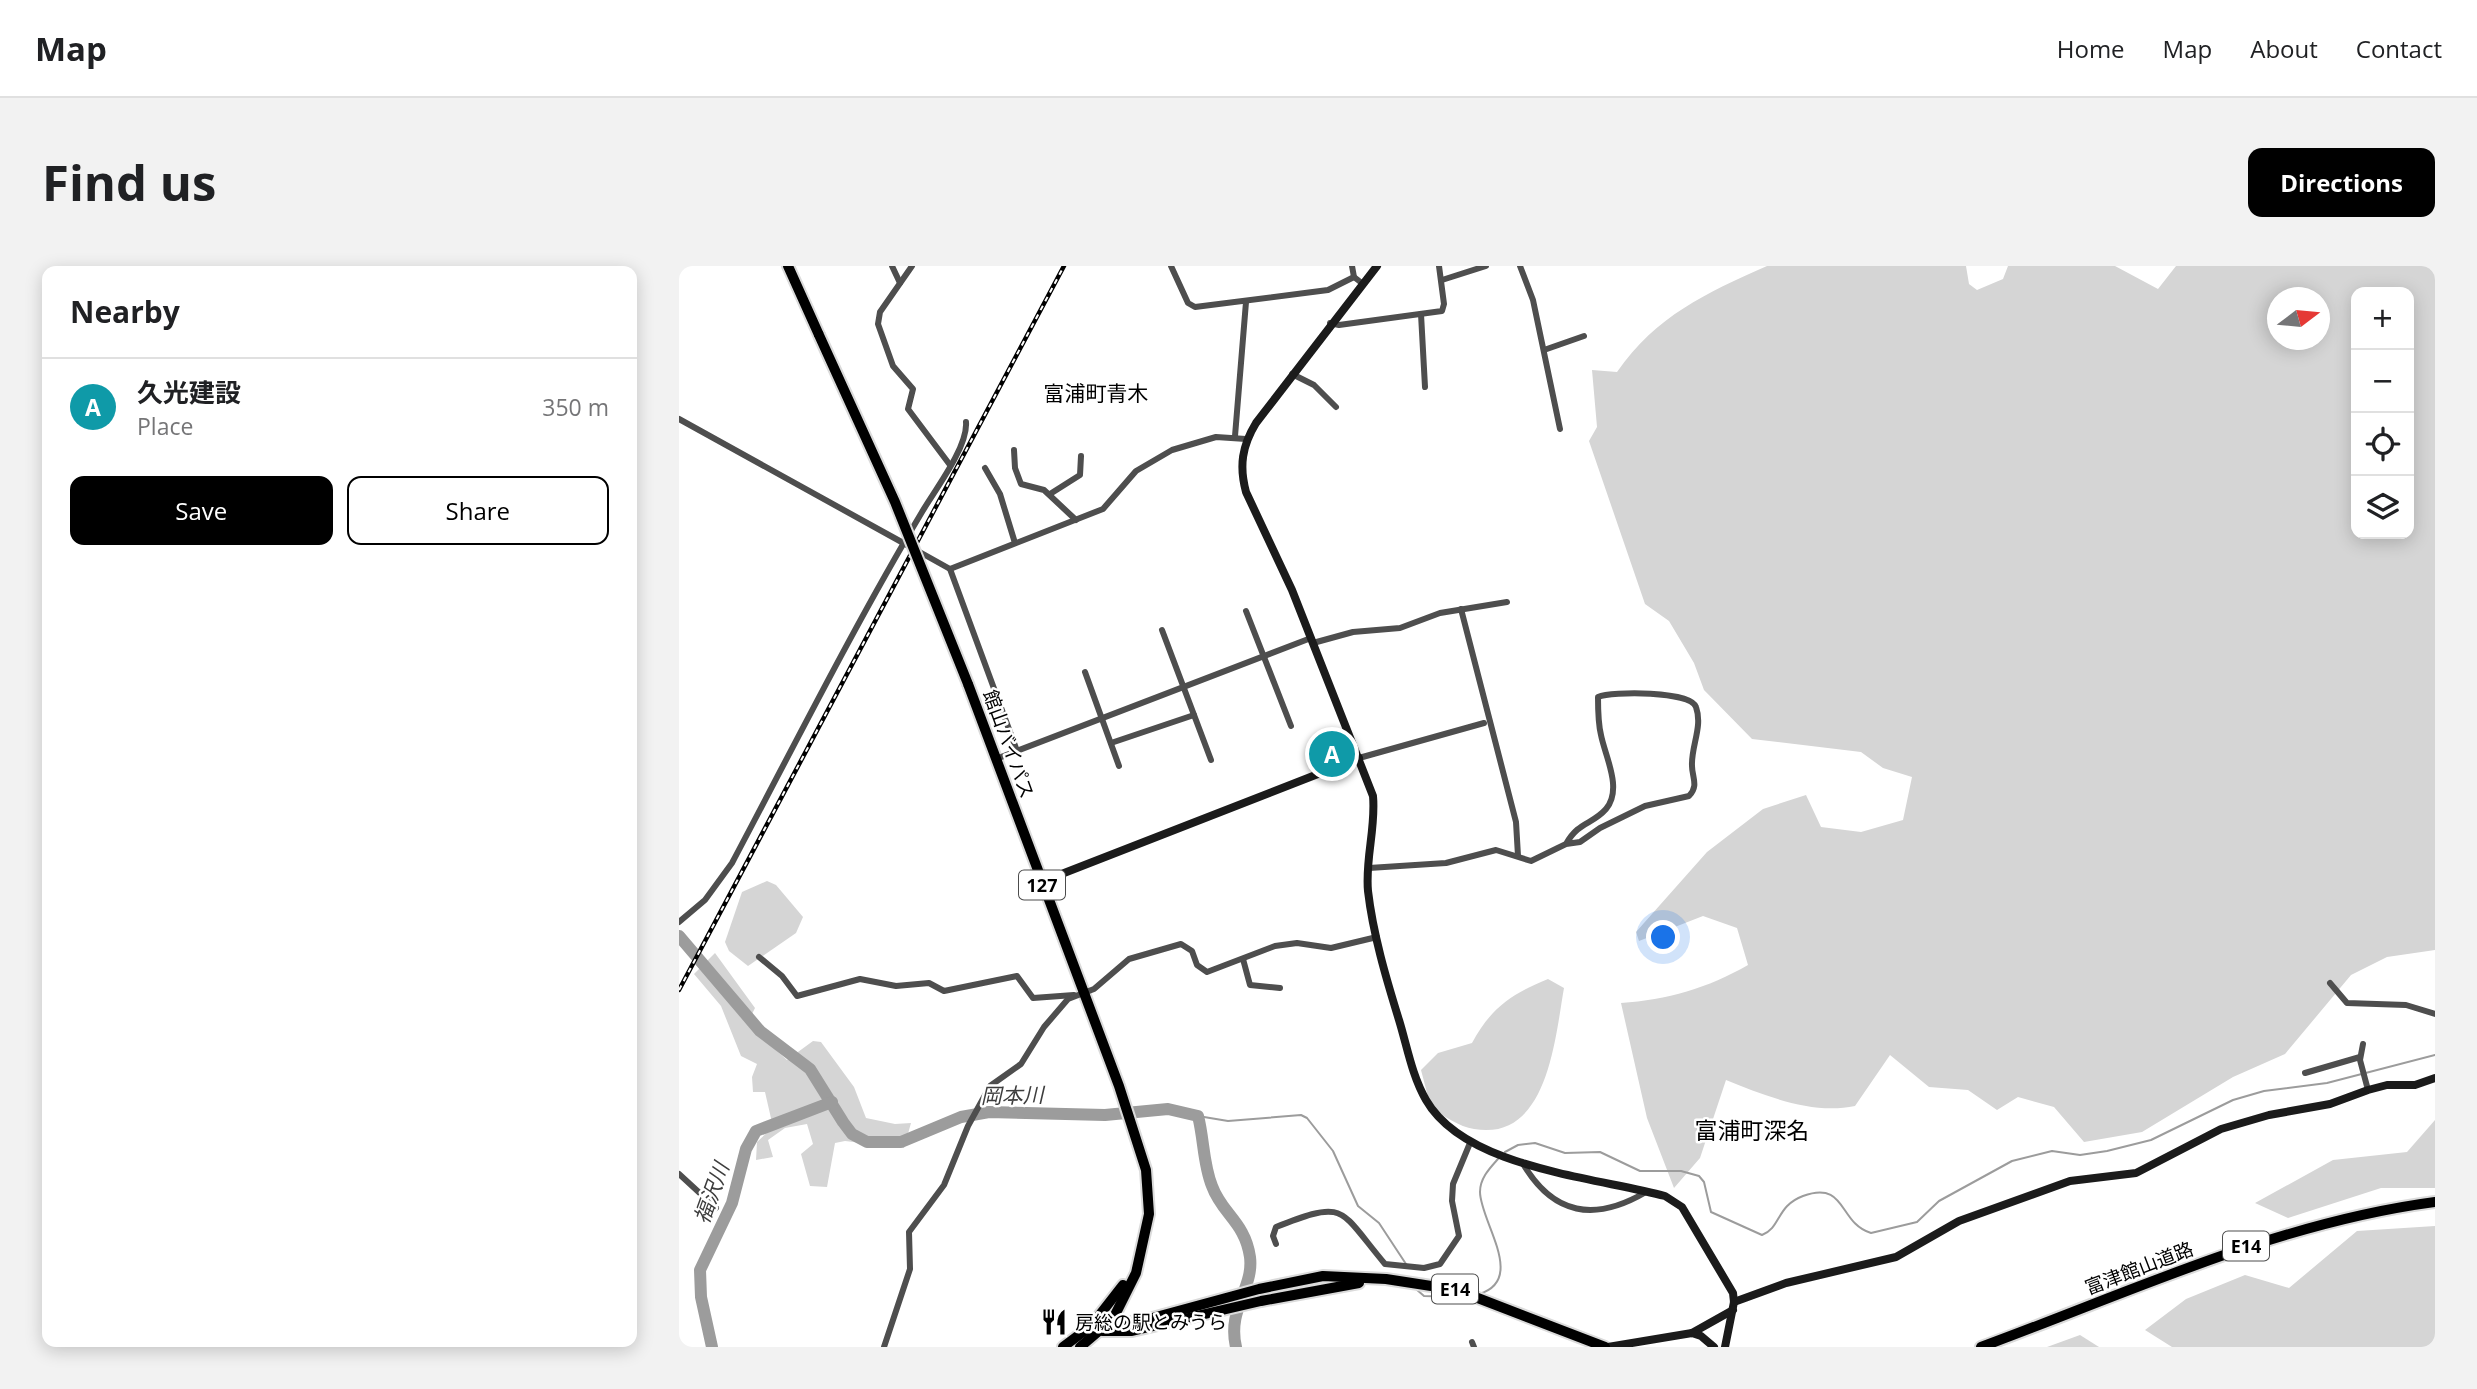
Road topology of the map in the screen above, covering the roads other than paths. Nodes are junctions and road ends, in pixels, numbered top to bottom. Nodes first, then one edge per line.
1 (788, 266) edge
2 (892, 266) edge
3 (912, 266) edge
4 (1171, 266) edge
5 (1352, 266) edge
6 (1377, 266) edge
7 (1439, 266) edge
8 (1486, 266) edge
9 (1520, 266) edge
10 (1354, 277) junction
11 (1442, 280) junction
12 (899, 283) junction
13 (1363, 284) junction
14 (1246, 302) junction
15 (1421, 314) junction
16 (1330, 323) junction
17 (1584, 337) dead end
18 (1544, 350) junction
19 (1292, 374) junction
20 (1425, 387) dead end
21 (1336, 407) dead end
22 (679, 419) edge
23 (966, 422) dead end
24 (1560, 429) dead end
25 (1235, 436) junction
26 (1246, 439) junction
27 (1014, 450) dead end
28 (1081, 456) dead end
29 (950, 465) junction
30 (985, 468) dead end
31 (1050, 494) junction
32 (1076, 520) junction
33 (904, 543) junction
34 (1015, 543) junction
35 (950, 569) junction
36 (1507, 602) dead end
37 (1461, 609) junction
38 (1246, 611) dead end
39 (1162, 630) dead end
40 (1312, 640) junction
41 (1264, 657) junction
42 (1085, 672) dead end
43 (1183, 687) junction
44 (1194, 715) junction
45 (1102, 718) junction
46 (1484, 723) dead end
47 (1291, 726) dead end
48 (1111, 743) junction
49 (1017, 751) junction
50 (1359, 758) junction
51 (996, 759) junction
52 (1211, 760) dead end
53 (1119, 766) dead end
54 (1566, 844) junction
55 (1518, 856) junction
56 (1369, 868) junction
57 (1041, 882) junction
58 (679, 922) edge
59 (1377, 937) junction
60 (759, 957) dead end
61 (1243, 959) junction
62 (2330, 983) dead end
63 (1280, 988) dead end
64 (1078, 994) junction
65 (2435, 1014) edge
66 (2363, 1044) dead end
67 (2360, 1057) junction
68 (2305, 1073) dead end
69 (2435, 1078) edge
70 (2368, 1090) junction
71 (1470, 1143) junction
72 (1522, 1163) junction
73 (679, 1174) edge
74 (1648, 1191) junction
75 (2435, 1202) edge
76 (716, 1209) dead end
77 (1276, 1244) dead end
78 (1143, 1249) junction
79 (1386, 1279) junction
80 (1733, 1306) junction
81 (1215, 1307) junction
82 (1099, 1317) junction
83 (1113, 1319) junction
84 (1103, 1331) junction
85 (1692, 1333) junction
86 (884, 1347) edge
87 (1062, 1347) edge
88 (1080, 1347) edge
89 (1607, 1347) edge
90 (1714, 1347) edge
91 (1725, 1347) edge
92 (1981, 1347) edge

1 - 51 highway, 館山バイパス / 127, bridge
2 - 12 street
3 - 12 street
4 - 14 street
5 - 10 street
6 - 13 street
7 - 11 street
8 - 11 street
9 - 18 street
10 - 13 street
10 - 14 street
11 - 15 street
12 - 29 street
13 - 16 street
14 - 25 street
15 - 16 street
15 - 20 street
16 - 19 street
17 - 18 street
18 - 24 street
19 - 21 street
19 - 26 street
22 - 33 street
23 - 29 street
25 - 26 street
25 - 32 street
26 - 40 street
27 - 31 street
28 - 31 street
29 - 33 street
30 - 34 street
31 - 32 street
32 - 34 street
33 - 35 street
33 - 58 street
34 - 35 street
35 - 49 street
36 - 37 street
37 - 40 street
37 - 55 street
38 - 41 street
39 - 43 street
40 - 41 street
40 - 50 street
41 - 43 street
41 - 47 street
42 - 45 street
43 - 44 street
43 - 45 street
44 - 48 street
44 - 52 street
45 - 48 street
45 - 49 street
46 - 50 street
48 - 53 street
49 - 51 street
50 - 56 street
50 - 57 street
51 - 57 highway, 館山バイパス / 127
54 - 54 street
54 - 55 street
55 - 56 street
56 - 59 street
57 - 64 highway, 館山バイパス / 127
59 - 61 street
59 - 71 street
60 - 64 street
61 - 63 street
61 - 64 street
62 - 65 street
64 - 78 highway, 館山バイパス / 127
64 - 86 street
66 - 67 street
67 - 68 street
67 - 70 street
69 - 70 street
70 - 80 street
71 - 72 street
71 - 77 street
72 - 74 street
72 - 74 street
73 - 76 street
74 - 80 street
75 - 92 highway, 富津館山道路 / E14
78 - 82 highway, 館山バイパス / 127
78 - 83 highway, 館山バイパス / 127
79 - 81 highway
79 - 81 highway
79 - 89 highway, E14
80 - 85 street
80 - 91 street
81 - 83 highway
81 - 84 highway
82 - 83 highway
82 - 84 highway
82 - 87 highway, 館山バイパス / 127
83 - 84 highway, 館山バイパス / 127
84 - 88 highway, 館山バイパス / 127
85 - 89 street
85 - 90 street

